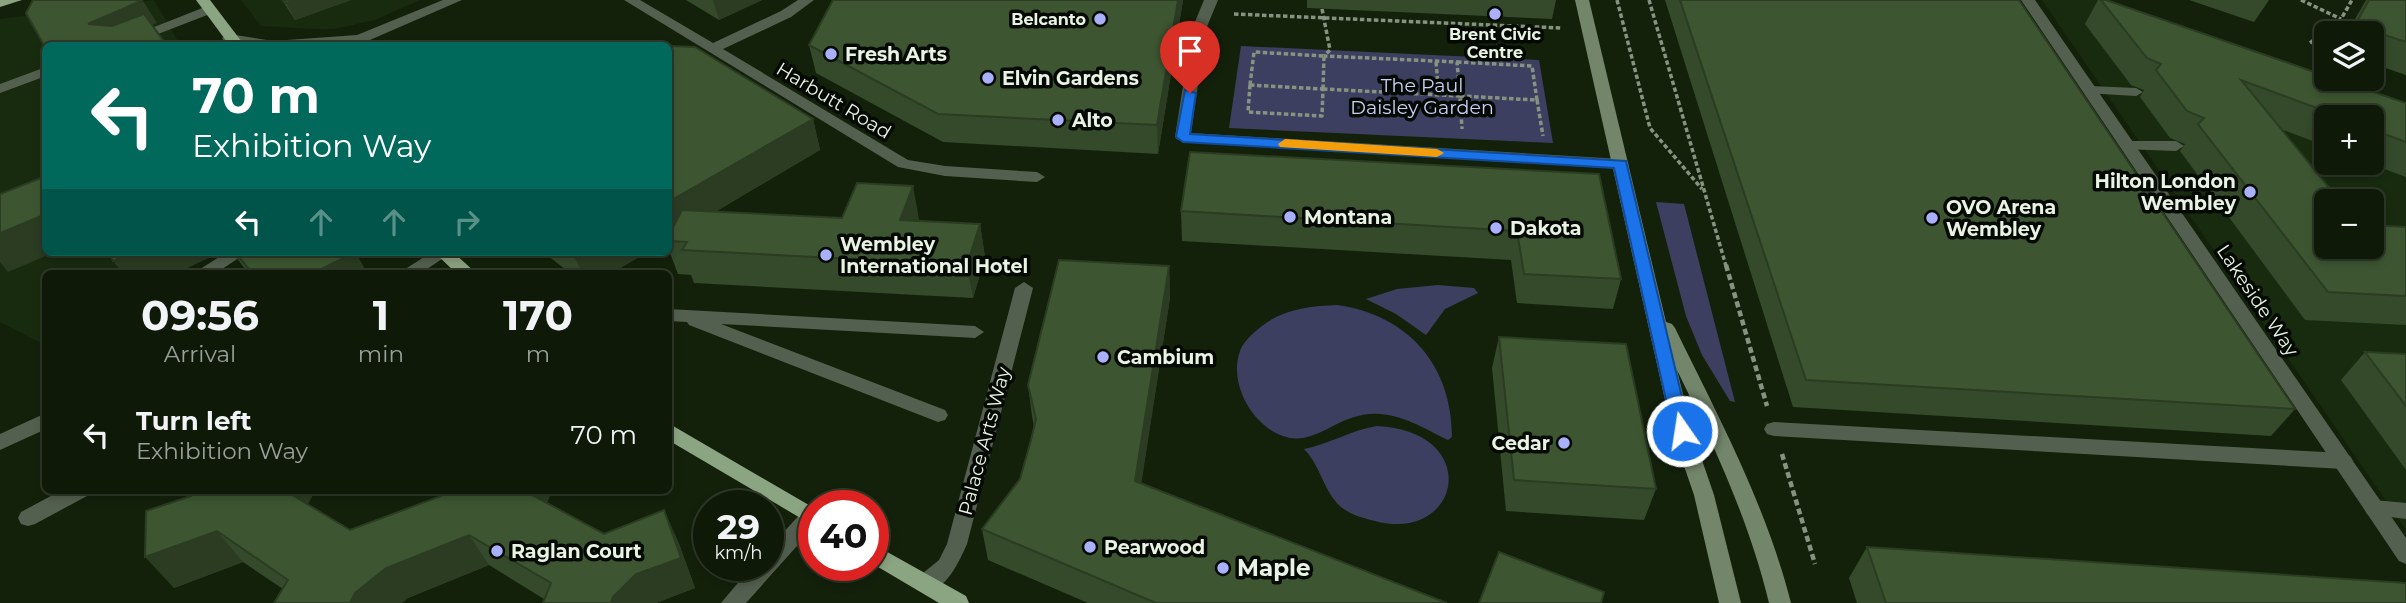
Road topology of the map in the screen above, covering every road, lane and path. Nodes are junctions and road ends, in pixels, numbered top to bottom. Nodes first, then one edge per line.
1 (15, 0) edge
2 (455, 0) edge
3 (631, 0) edge
4 (807, 0) edge
5 (1582, 0) edge
6 (1617, 0) edge
7 (1649, 0) edge
8 (2028, 0) edge
9 (2301, 0) edge
10 (2352, 0) edge
11 (0, 2) edge
12 (206, 5) edge
13 (1210, 6) edge
14 (1322, 9) dead end
15 (1322, 18) junction
16 (2341, 19) junction
17 (1589, 29) junction
18 (359, 39) junction
19 (122, 42) edge
20 (233, 42) edge
21 (316, 42) edge
22 (353, 42) edge
23 (2310, 43) dead end
24 (712, 49) junction
25 (1324, 56) junction
26 (1436, 61) junction
27 (1457, 62) junction
28 (42, 73) edge
29 (1250, 85) junction
30 (0, 89) edge
31 (1323, 89) junction
32 (2089, 90) junction
33 (2136, 92) dead end
34 (1439, 96) junction
35 (1460, 96) junction
36 (1537, 100) junction
37 (1462, 132) dead end
38 (1530, 136) dead end
39 (2128, 146) junction
40 (2176, 146) dead end
41 (1620, 164) junction
42 (1037, 177) dead end
43 (1703, 191) junction
44 (233, 256) edge
45 (436, 256) edge
46 (447, 256) edge
47 (209, 270) edge
48 (413, 270) edge
49 (463, 270) edge
50 (1024, 288) dead end
51 (1650, 292) junction
52 (673, 315) edge
53 (975, 332) dead end
54 (1749, 347) dead end
55 (938, 415) dead end
56 (42, 422) edge
57 (1774, 429) dead end
58 (672, 432) edge
59 (0, 443) edge
60 (2343, 461) junction
61 (1785, 467) dead end
62 (72, 494) edge
63 (2374, 508) junction
64 (798, 509) edge
65 (2406, 511) edge
66 (28, 518) dead end
67 (798, 532) edge
68 (2406, 555) edge
69 (889, 563) edge
70 (1815, 564) dead end
71 (925, 584) junction
72 (732, 603) edge
73 (958, 603) edge
74 (1730, 603) edge
75 (1780, 603) edge

1 - 11 main road
2 - 18 street
3 - 24 street, Harbutt Road
4 - 24 street
5 - 17 street
6 - 43 path
7 - 43 path
8 - 32 street, Lakeside Way
9 - 16 path
10 - 16 path
12 - 19 street
12 - 20 main road
13 - 15 path
13 - 41 street
14 - 15 path
15 - 17 path
15 - 25 path
16 - 23 path
17 - 41 street
18 - 21 street
18 - 22 street
24 - 42 street, Harbutt Road
25 - 26 path
25 - 29 path
25 - 31 path
26 - 27 path
26 - 34 path
27 - 35 path
27 - 36 path
28 - 30 street
29 - 31 path
29 - 31 path
31 - 34 path
32 - 33 street
32 - 39 street, Lakeside Way
34 - 35 path
35 - 36 path
35 - 37 path
36 - 38 path
39 - 40 street
39 - 60 street, Lakeside Way
41 - 51 street
43 - 54 path
44 - 47 street
45 - 48 street
46 - 49 main road
50 - 71 street, Palace Arts Way
51 - 74 street
51 - 75 street
52 - 53 street
52 - 55 street
56 - 59 street
57 - 60 street
58 - 64 main road
60 - 63 street, Lakeside Way
61 - 70 path
62 - 66 street
63 - 65 street
63 - 68 street, Lakeside Way
67 - 72 street
69 - 71 main road
71 - 73 main road

